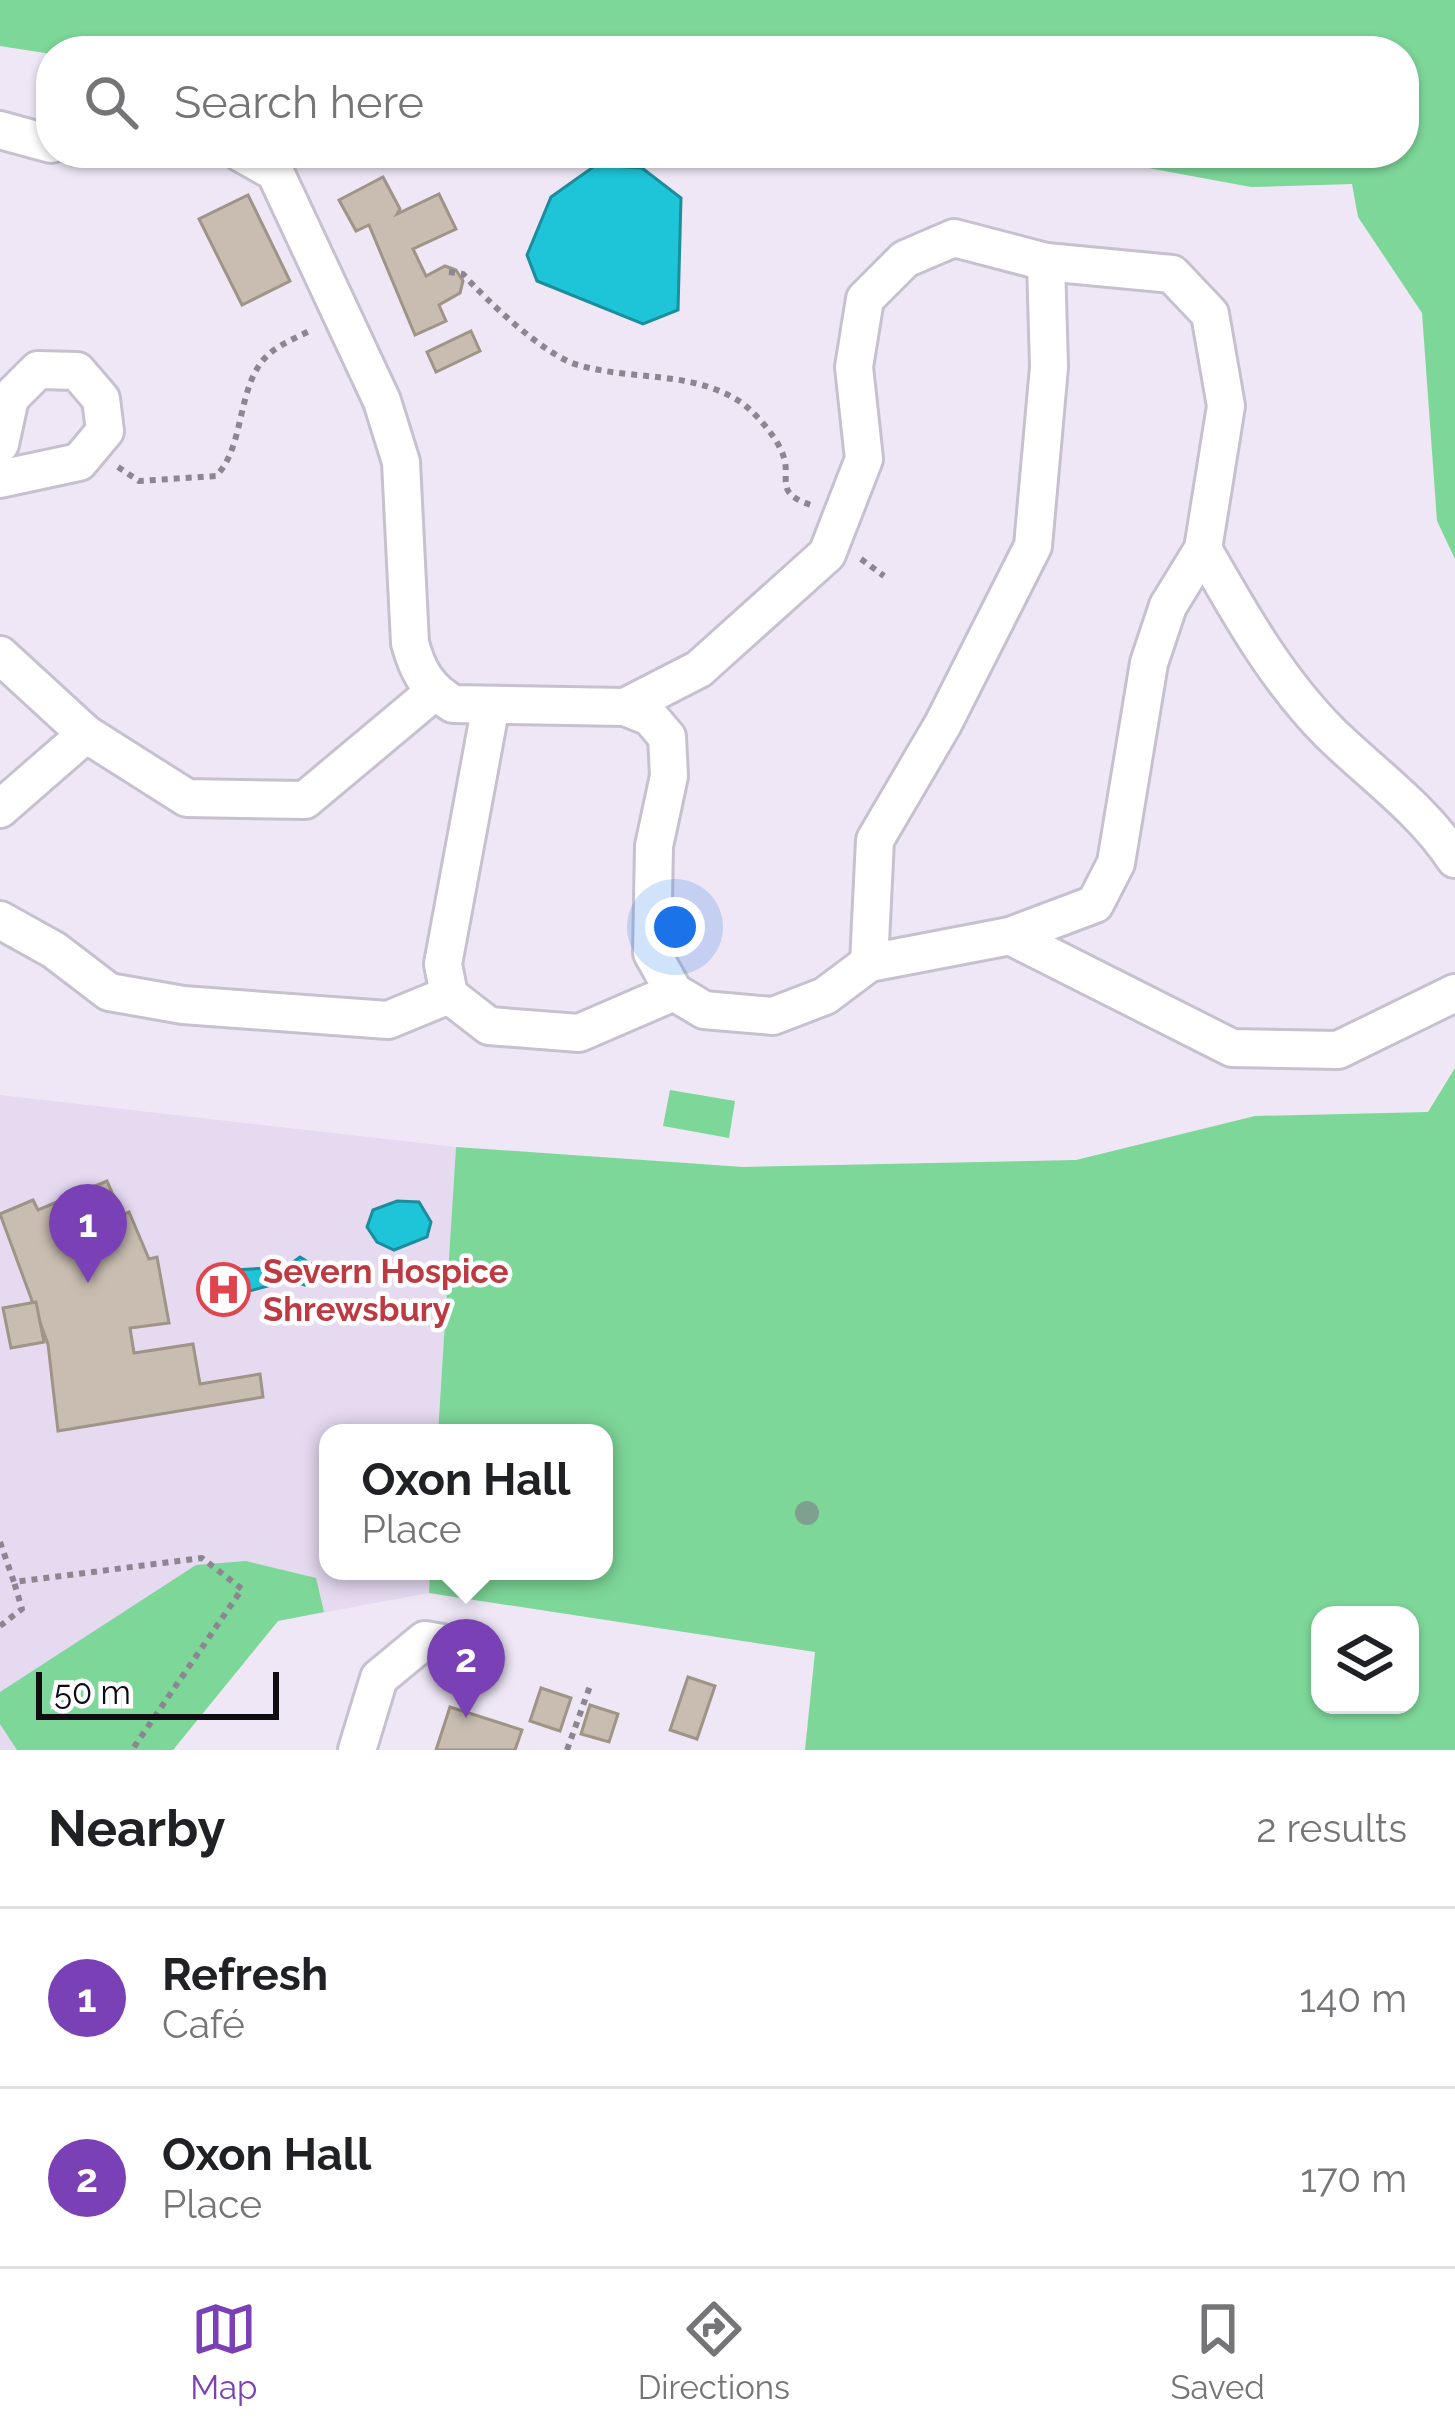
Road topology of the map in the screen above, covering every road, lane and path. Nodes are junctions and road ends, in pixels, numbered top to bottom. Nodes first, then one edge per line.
1 (0, 130) edge
2 (36, 140) edge
3 (267, 168) edge
4 (1046, 262) junction
5 (449, 272) dead end
6 (341, 314) junction
7 (0, 444) edge
8 (92, 446) junction
9 (0, 479) edge
10 (846, 516) junction
11 (1203, 549) junction
12 (0, 656) edge
13 (434, 692) junction
14 (491, 704) junction
15 (625, 707) junction
16 (86, 734) junction
17 (0, 809) edge
18 (1455, 859) edge
19 (0, 920) edge
20 (1010, 936) junction
21 (868, 963) junction
22 (674, 992) junction
23 (1455, 992) edge
24 (449, 994) junction
25 (0, 1542) edge
26 (14, 1582) junction
27 (0, 1626) edge
28 (475, 1649) dead end
29 (590, 1687) dead end
30 (132, 1750) edge
31 (357, 1750) edge
32 (567, 1750) edge

1 - 2 street
3 - 6 street
4 - 10 street
4 - 11 street
4 - 21 street
5 - 10 path
6 - 8 path
6 - 13 street
7 - 8 street
8 - 9 street
10 - 15 street
11 - 18 street
11 - 20 street
12 - 16 street
13 - 14 street
13 - 16 street
14 - 15 street
14 - 24 street
15 - 22 street
16 - 17 street
19 - 24 street
20 - 21 street
20 - 23 street
21 - 22 street
22 - 24 street
25 - 26 path
26 - 27 path
26 - 30 path
28 - 31 street
29 - 32 path

